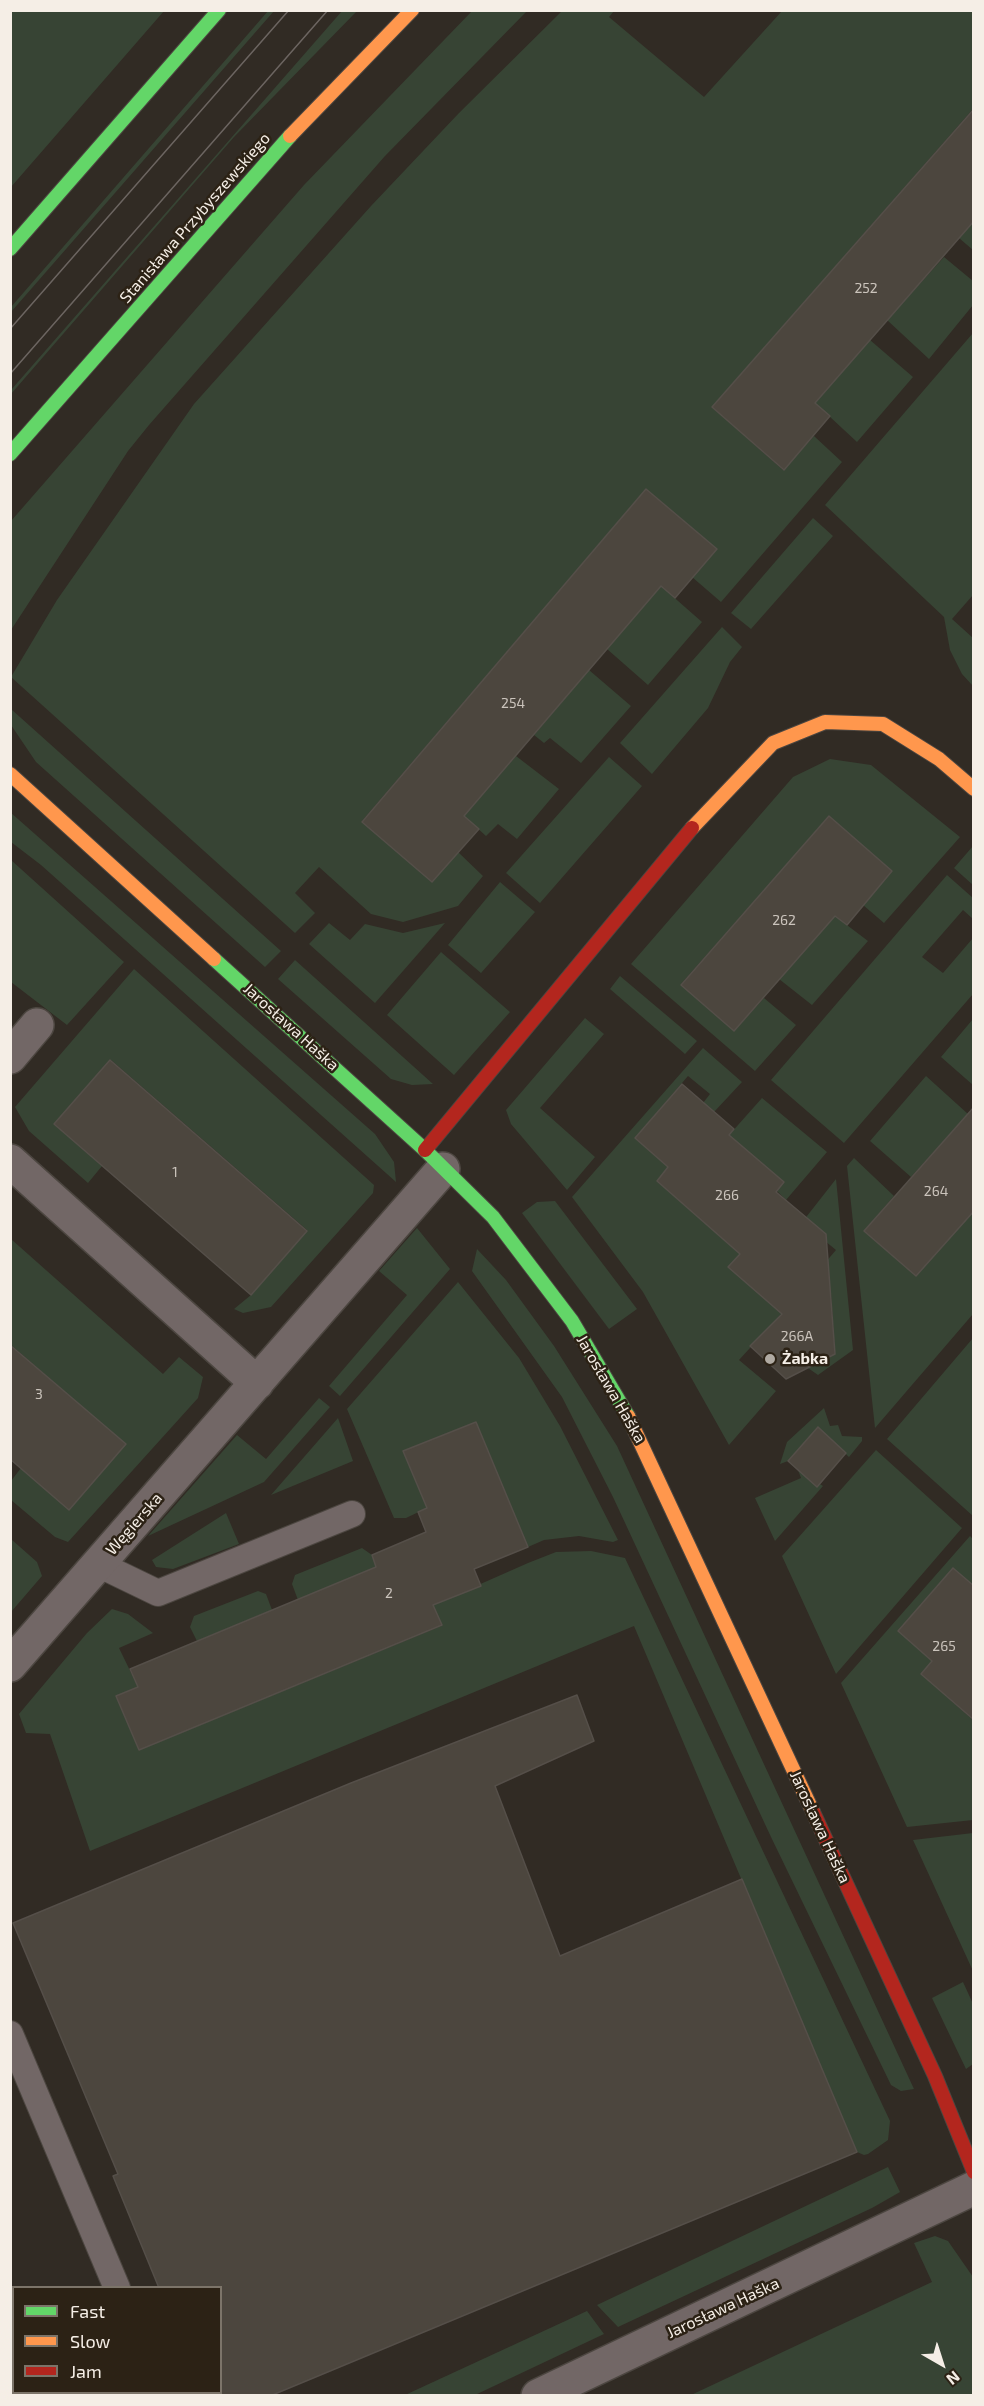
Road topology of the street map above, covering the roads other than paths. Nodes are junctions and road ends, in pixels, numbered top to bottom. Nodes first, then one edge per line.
1 (219, 10) edge
2 (412, 10) edge
3 (10, 249) edge
4 (10, 454) edge
5 (10, 774) edge
6 (974, 789) edge
7 (37, 1025) dead end
8 (10, 1057) edge
9 (434, 1159) junction
10 (10, 1161) edge
11 (257, 1383) junction
12 (352, 1514) dead end
13 (98, 1564) junction
14 (10, 1665) edge
15 (10, 2034) edge
16 (974, 2172) edge
17 (974, 2188) edge
18 (116, 2286) edge
19 (538, 2396) edge

1 - 3 street
2 - 4 street, Stanisława Przybyszewskiego
5 - 9 street, Jarosława Haška
6 - 9 street
7 - 8 street
9 - 11 street, Węgierska
9 - 16 street, Jarosława Haška
10 - 11 street
11 - 13 street, Węgierska
12 - 13 lane
13 - 14 street, Węgierska
15 - 18 lane
17 - 19 street, Jarosława Haška

